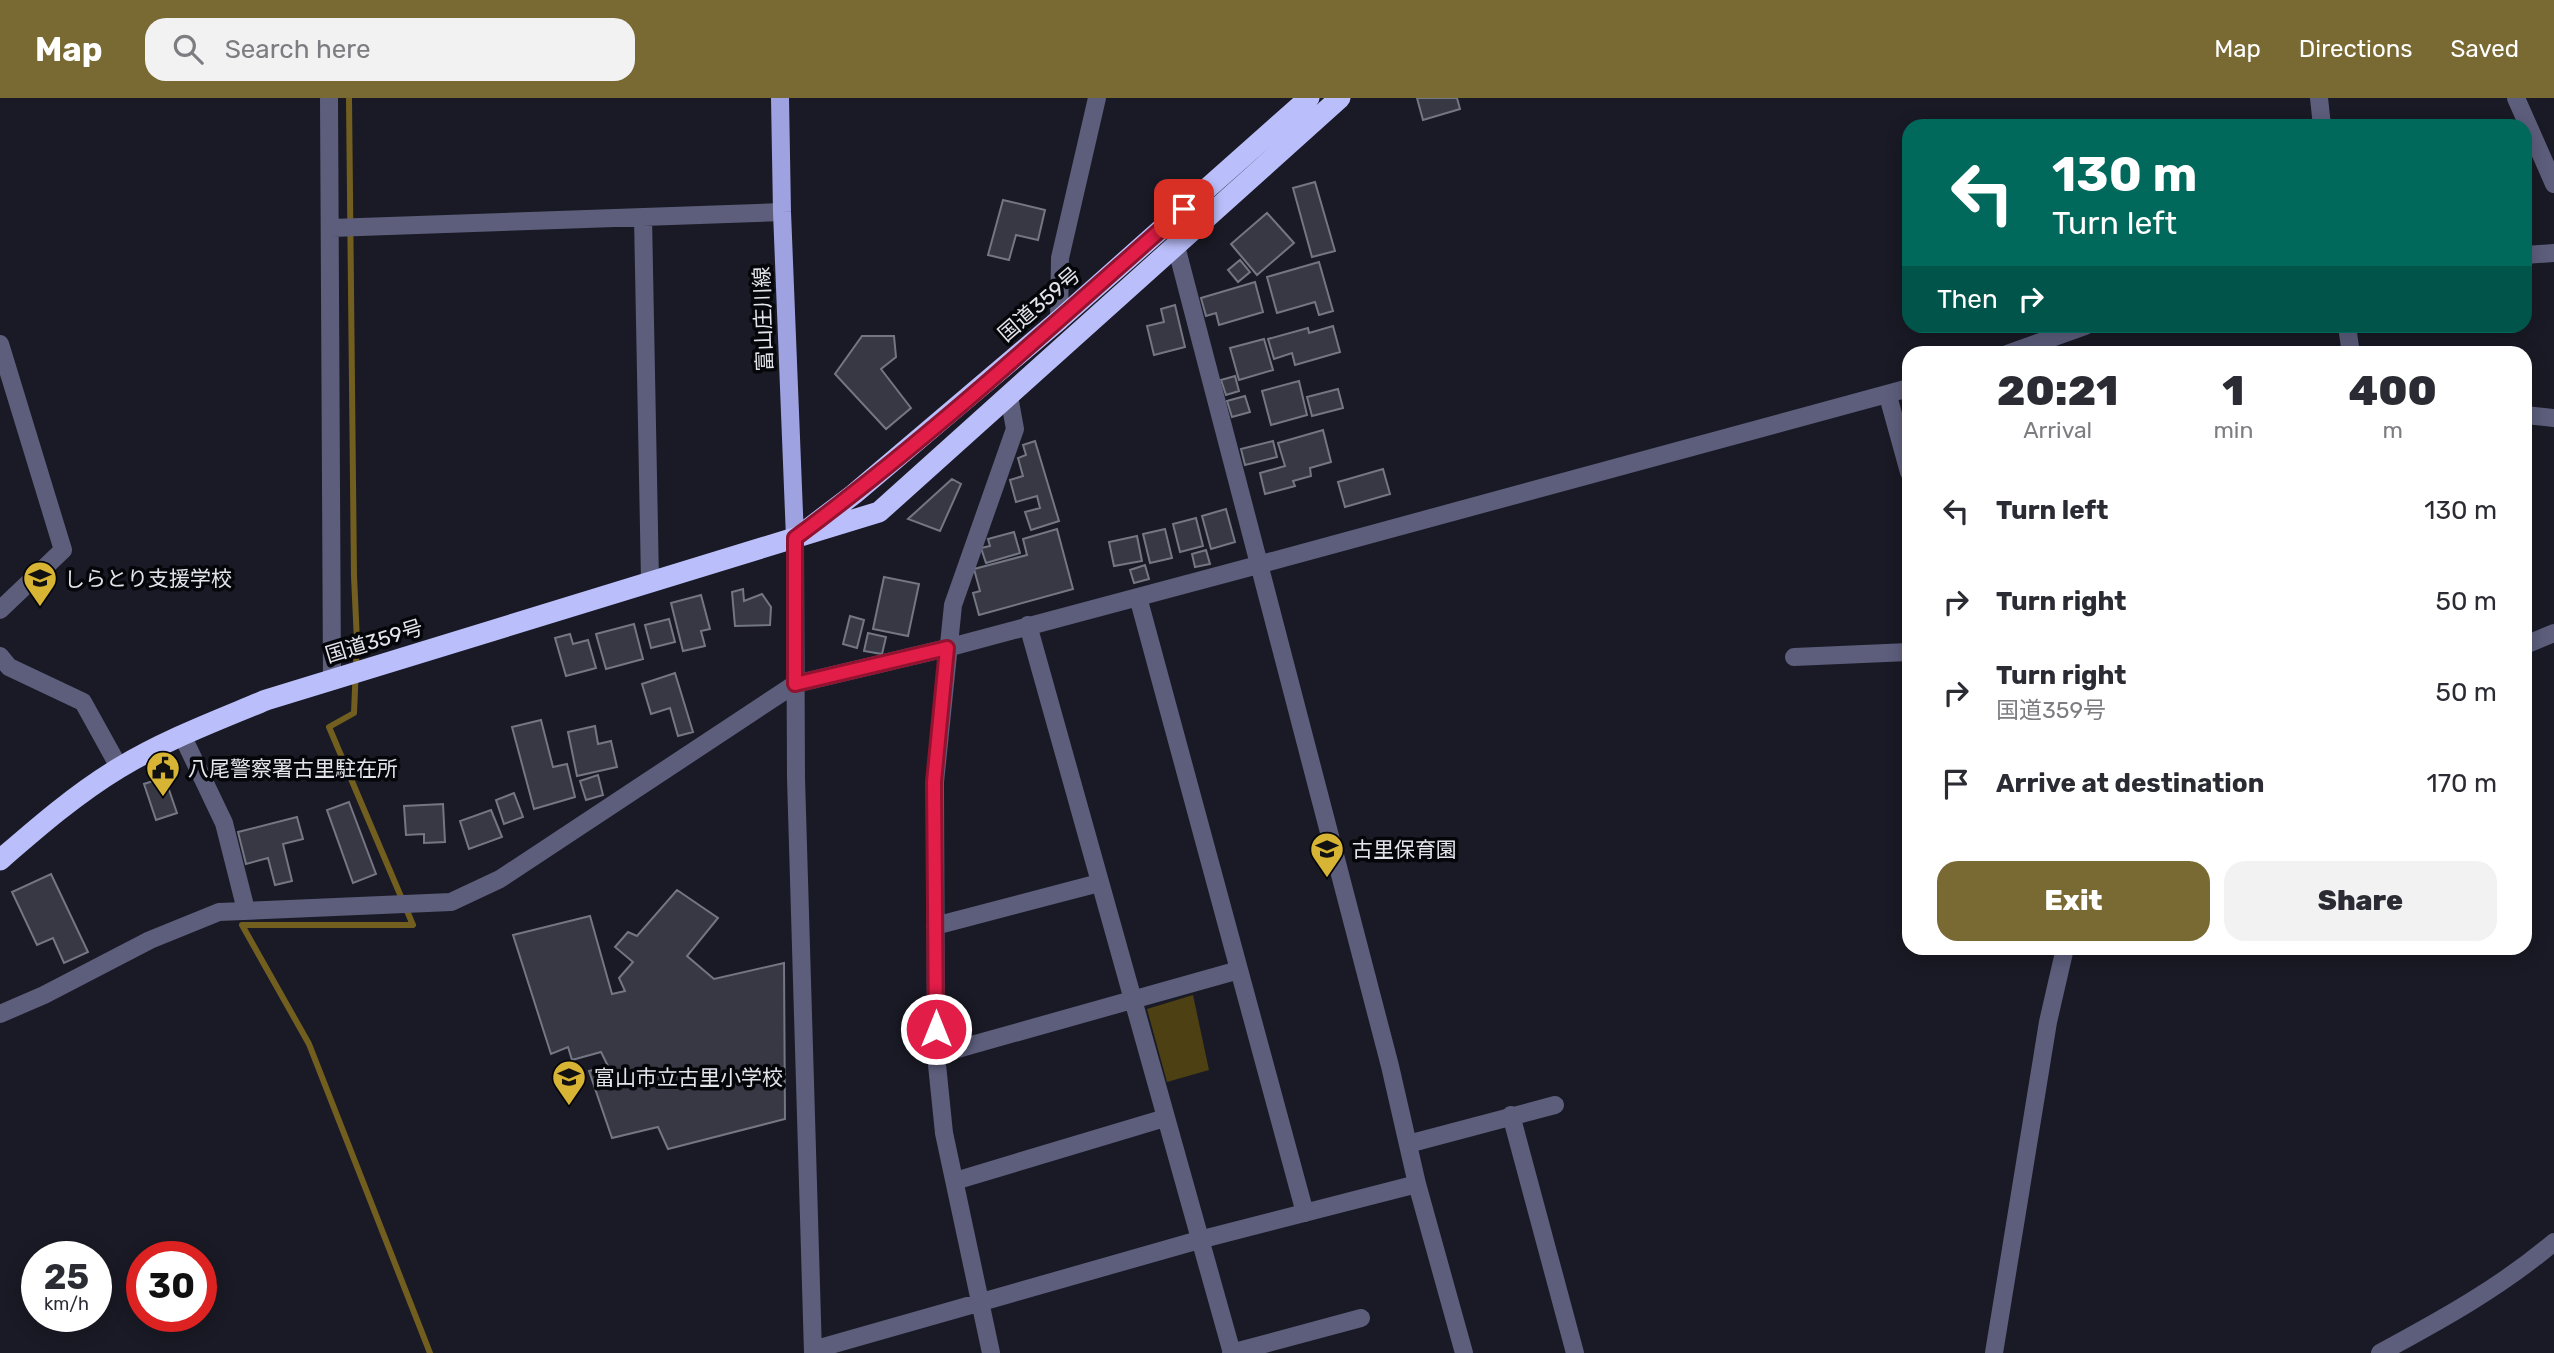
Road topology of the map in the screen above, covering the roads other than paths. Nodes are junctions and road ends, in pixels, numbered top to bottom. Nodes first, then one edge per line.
1 (330, 98) edge
2 (780, 98) edge
3 (1097, 98) edge
4 (1309, 98) edge
5 (1340, 98) edge
6 (2319, 98) edge
7 (2516, 98) edge
8 (2321, 119) edge
9 (2525, 119) edge
10 (2532, 134) edge
11 (2554, 184) edge
12 (782, 212) junction
13 (643, 217) junction
14 (332, 228) junction
15 (1176, 246) junction
16 (2554, 253) edge
17 (2532, 255) edge
18 (1059, 320) junction
19 (2066, 333) edge
20 (0, 344) edge
21 (2029, 346) edge
22 (1902, 391) edge
23 (1009, 396) junction
24 (1888, 396) junction
25 (2532, 416) edge
26 (2554, 418) edge
27 (1902, 447) edge
28 (795, 538) junction
29 (1258, 565) junction
30 (650, 582) junction
31 (1138, 597) junction
32 (0, 610) edge
33 (1028, 625) junction
34 (2554, 633) edge
35 (2532, 642) edge
36 (947, 648) junction
37 (1902, 652) edge
38 (0, 656) edge
39 (1794, 657) dead end
40 (332, 680) junction
41 (795, 684) junction
42 (182, 735) junction
43 (119, 768) junction
44 (0, 860) edge
45 (1100, 883) junction
46 (246, 910) junction
47 (935, 926) junction
48 (2063, 955) edge
49 (1239, 970) junction
50 (1132, 1000) junction
51 (0, 1014) edge
52 (936, 1055) junction
53 (1555, 1104) dead end
54 (1511, 1115) junction
55 (1165, 1118) junction
56 (1408, 1144) junction
57 (955, 1181) junction
58 (1417, 1184) junction
59 (1305, 1213) junction
60 (1199, 1240) junction
61 (2554, 1242) edge
62 (981, 1300) junction
63 (1361, 1318) dead end
64 (813, 1351) edge
65 (992, 1353) edge
66 (1231, 1353) edge
67 (1464, 1353) edge
68 (1575, 1353) edge
69 (1994, 1353) edge
70 (2380, 1353) edge

1 - 14 street
2 - 12 main road, 富山庄川線
3 - 18 street
4 - 18 highway, 国道359号
5 - 15 highway, 国道359号
6 - 8 street
7 - 9 street
10 - 11 street
12 - 13 street
12 - 28 main road, 富山庄川線
13 - 14 street
13 - 30 street
14 - 40 street
15 - 23 highway, 国道359号
15 - 29 street
16 - 17 street
18 - 28 highway, 国道359号
19 - 21 street
20 - 32 street
22 - 24 street
23 - 28 highway, 国道359号
23 - 36 street
24 - 27 street
24 - 29 street
25 - 26 street
28 - 30 highway, 国道359号
28 - 41 street
29 - 31 street
29 - 56 street
30 - 40 highway, 国道359号
31 - 33 street
31 - 49 street
33 - 36 street
33 - 45 street
34 - 35 street
36 - 41 street
36 - 47 street
37 - 39 street
38 - 43 street
40 - 42 highway, 国道359号
41 - 46 street
41 - 64 street
42 - 43 highway, 国道359号
42 - 46 street
43 - 44 highway, 国道359号
45 - 47 street
45 - 50 street
46 - 51 street
47 - 52 street
48 - 69 street
49 - 50 street
49 - 59 street
50 - 52 street
50 - 55 street
52 - 57 street
53 - 54 street
54 - 56 street
54 - 68 street
55 - 57 street
55 - 60 street
56 - 58 street
57 - 62 street
58 - 59 street
58 - 67 street
59 - 60 street
60 - 62 street
60 - 66 street
61 - 70 street
62 - 64 street
62 - 65 street
63 - 66 street

